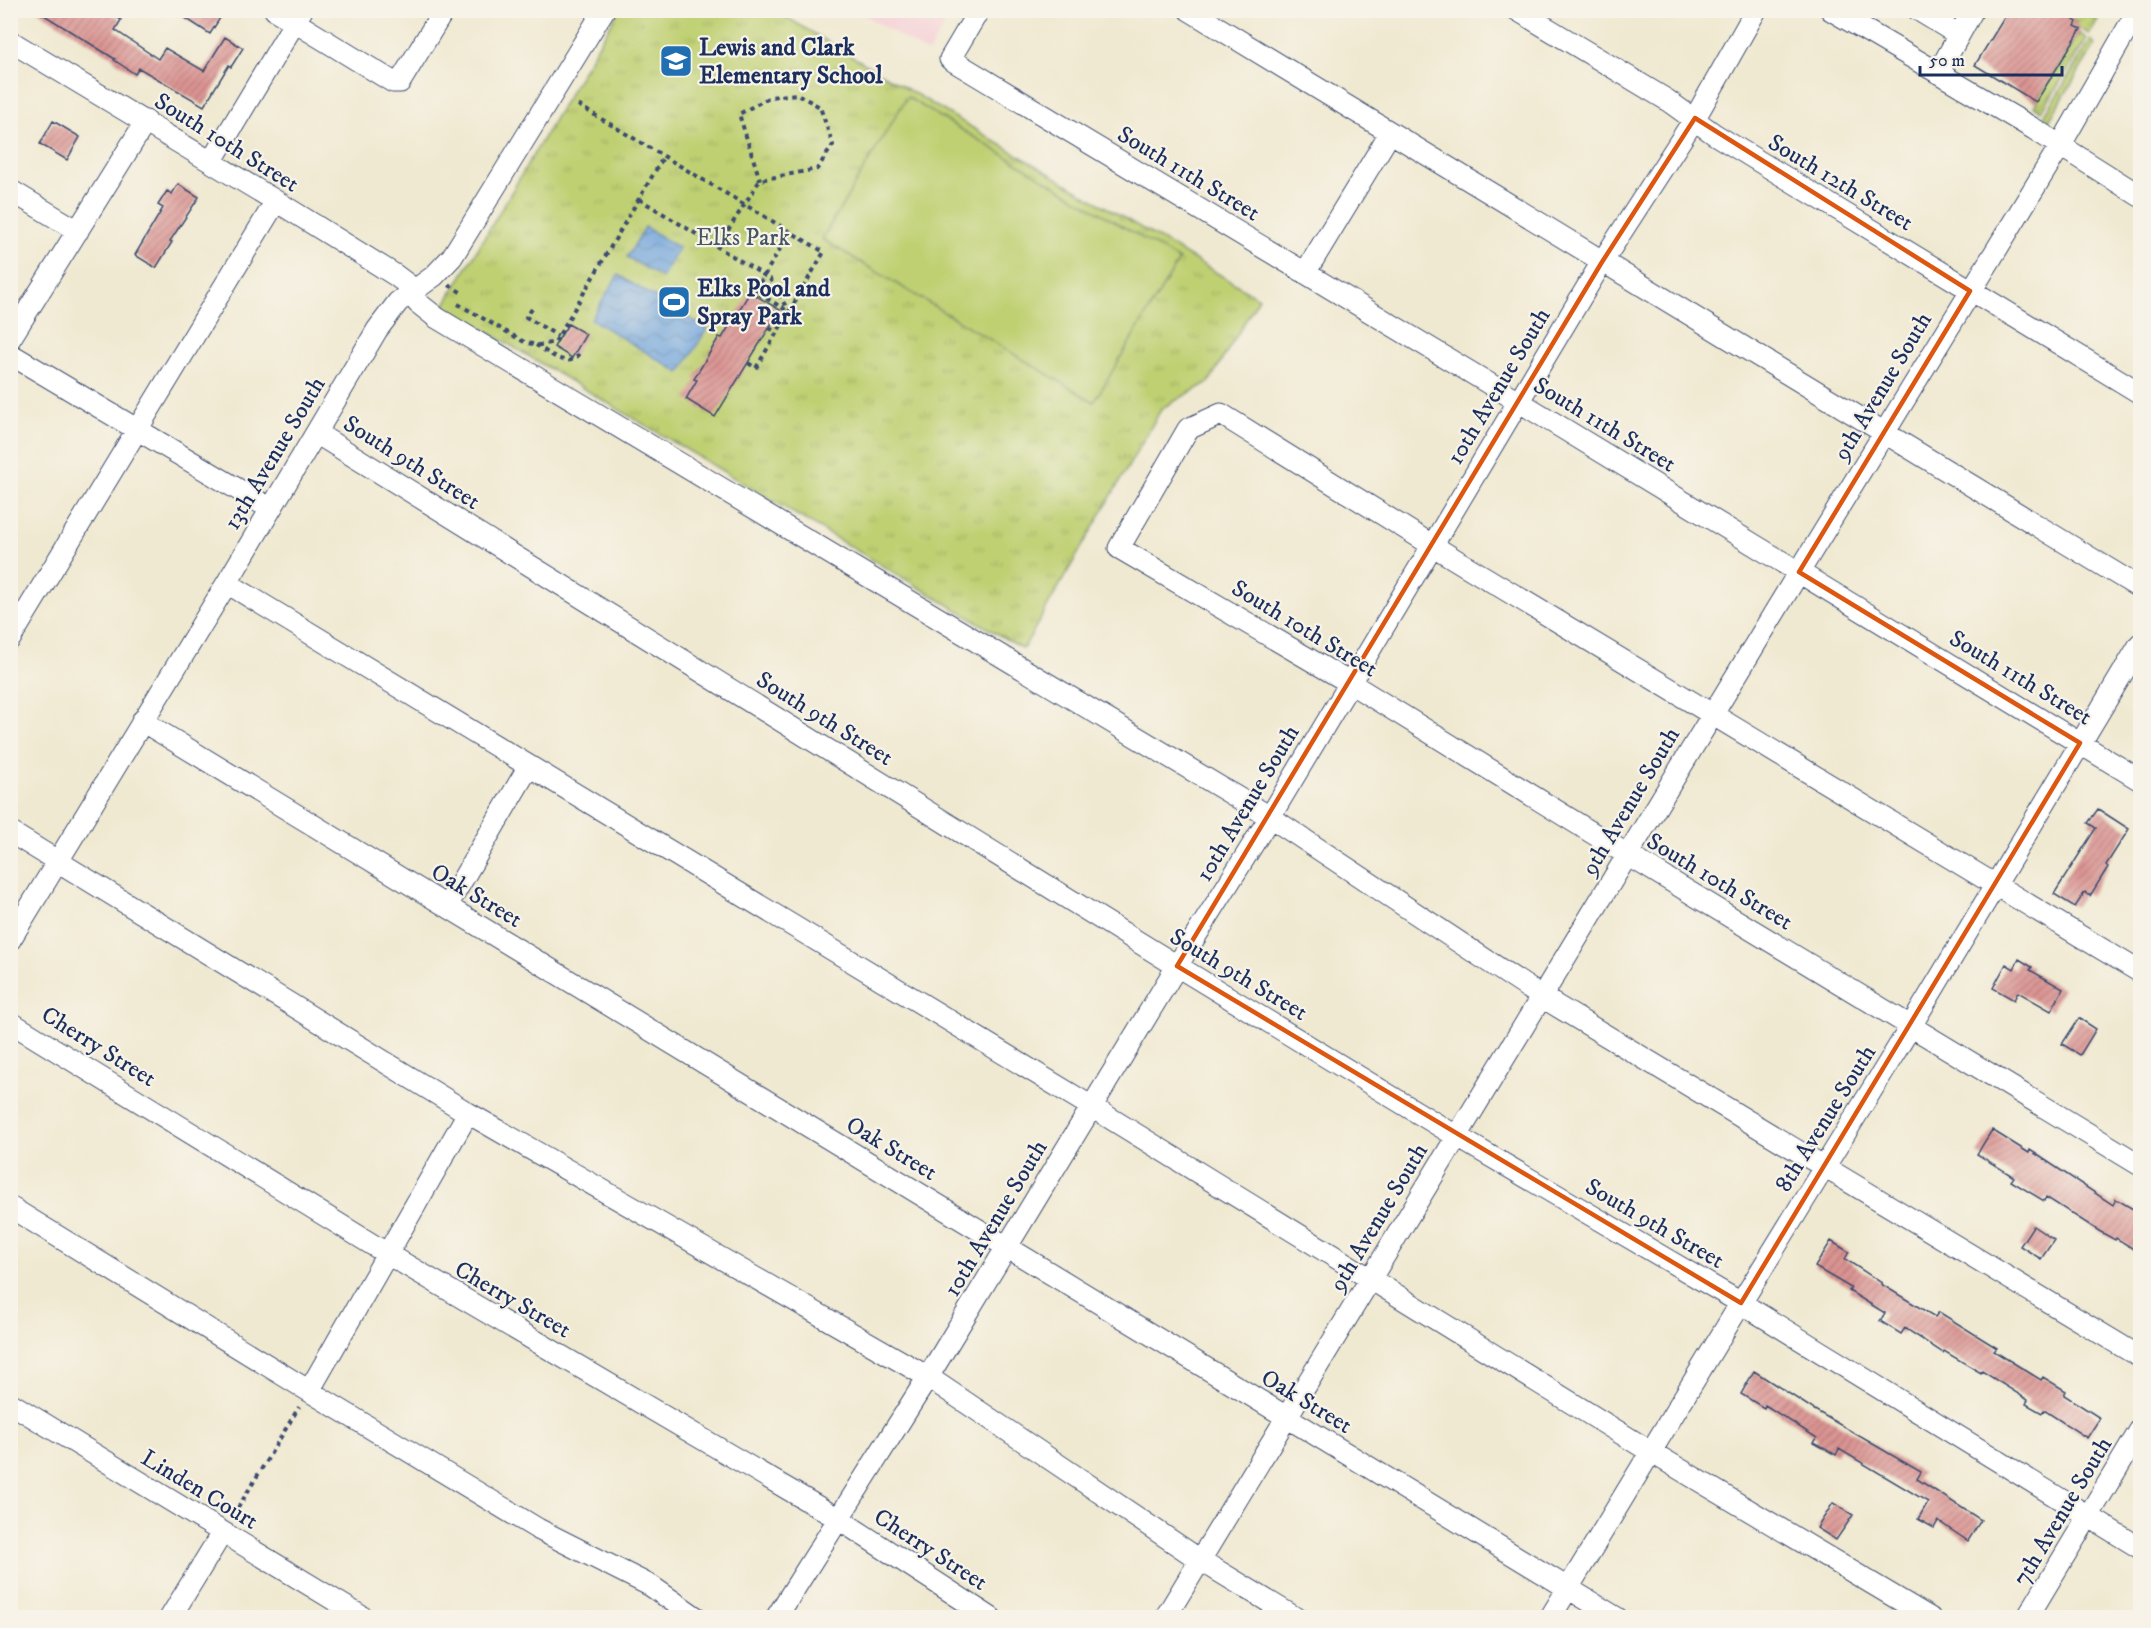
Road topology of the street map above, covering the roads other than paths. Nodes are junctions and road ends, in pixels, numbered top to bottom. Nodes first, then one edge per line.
1 (275, 10) edge
2 (444, 10) edge
3 (604, 10) edge
4 (979, 10) edge
5 (1189, 10) edge
6 (1517, 10) edge
7 (1756, 10) edge
8 (1831, 10) edge
9 (1918, 10) edge
10 (1973, 10) edge
11 (2138, 10) edge
12 (298, 16) edge
13 (1959, 35) junction
14 (10, 41) edge
15 (1938, 73) junction
16 (1695, 118) junction
17 (146, 121) junction
18 (1390, 133) junction
19 (2060, 146) junction
20 (211, 162) junction
21 (10, 190) edge
22 (2140, 196) edge
23 (276, 201) junction
24 (78, 231) junction
25 (1602, 262) junction
26 (1305, 273) junction
27 (1970, 291) junction
28 (412, 292) junction
29 (10, 339) edge
30 (10, 354) edge
31 (2140, 393) edge
32 (1518, 401) junction
33 (136, 429) junction
34 (316, 433) junction
35 (1883, 433) junction
36 (271, 508) junction
37 (1432, 545) junction
38 (1799, 572) junction
39 (227, 583) junction
40 (2140, 588) edge
41 (10, 639) edge
42 (2140, 644) edge
43 (1350, 683) junction
44 (1712, 715) junction
45 (142, 721) junction
46 (2080, 743) junction
47 (530, 766) junction
48 (2140, 780) edge
49 (1270, 817) junction
50 (10, 832) edge
51 (1628, 855) junction
52 (58, 860) junction
53 (1996, 884) junction
54 (447, 906) junction
55 (10, 939) edge
56 (1177, 966) junction
57 (2140, 972) edge
58 (1542, 997) junction
59 (10, 1022) edge
60 (1911, 1026) junction
61 (1092, 1107) junction
62 (468, 1113) junction
63 (1456, 1136) junction
64 (2140, 1165) edge
65 (1824, 1167) junction
66 (10, 1207) edge
67 (1007, 1248) junction
68 (386, 1253) junction
69 (1371, 1278) junction
70 (1741, 1303) junction
71 (2140, 1357) edge
72 (928, 1377) junction
73 (309, 1391) junction
74 (10, 1403) edge
75 (1286, 1418) junction
76 (2140, 1430) edge
77 (1651, 1452) junction
78 (2088, 1516) junction
79 (837, 1518) junction
80 (222, 1533) junction
81 (2140, 1548) edge
82 (1200, 1560) junction
83 (1568, 1588) junction
84 (170, 1617) edge
85 (364, 1617) edge
86 (697, 1617) edge
87 (776, 1617) edge
88 (991, 1617) edge
89 (1165, 1617) edge
90 (1296, 1617) edge
91 (1550, 1617) edge
92 (1617, 1617) edge
93 (1930, 1617) edge
94 (2027, 1617) edge

1 - 12 street
2 - 12 street
3 - 28 street, 13th Avenue South
4 - 26 street, South 11th Street
5 - 18 street
6 - 16 street, South 12th Street
7 - 16 street, 10th Avenue South
8 - 15 street
9 - 13 street
10 - 13 street
11 - 19 street, 9th Avenue South
12 - 20 street
13 - 15 street
14 - 17 street, South 10th Street
15 - 19 street
16 - 25 street, 10th Avenue South
16 - 27 street, South 12th Street
17 - 20 street, South 10th Street
17 - 24 street
18 - 25 street
18 - 26 street
19 - 22 street
19 - 27 street, 9th Avenue South
20 - 23 street, South 10th Street
21 - 24 street
23 - 28 street, South 10th Street
23 - 33 street
24 - 29 street
25 - 32 street, 10th Avenue South
25 - 35 street
26 - 32 street, South 11th Street
27 - 31 street, South 12th Street
27 - 35 street, 9th Avenue South
28 - 34 street, 13th Avenue South
28 - 49 street, South 10th Street
30 - 33 street
32 - 37 street, 10th Avenue South
32 - 38 street, South 11th Street
33 - 36 street
33 - 41 street
34 - 36 street, 13th Avenue South
34 - 56 street, South 9th Street
35 - 38 street, 9th Avenue South
35 - 40 street
36 - 39 street, 13th Avenue South
37 - 43 street, 10th Avenue South
37 - 43 street, South 10th Street
37 - 44 street
38 - 44 street, 9th Avenue South
38 - 46 street, South 11th Street
39 - 45 street, 13th Avenue South
39 - 47 street
42 - 46 street, 8th Avenue South
43 - 49 street, 10th Avenue South
43 - 51 street, South 10th Street
44 - 51 street, 9th Avenue South
44 - 53 street
45 - 52 street, 13th Avenue South
45 - 54 street, Oak Street
46 - 48 street, South 11th Street
46 - 53 street, 8th Avenue South
47 - 54 street
47 - 61 street
49 - 56 street, 10th Avenue South
49 - 58 street, South 10th Street
50 - 52 street
51 - 58 street, 9th Avenue South
51 - 60 street, South 10th Street
52 - 55 street, 13th Avenue South
52 - 62 street
53 - 57 street
53 - 60 street, 8th Avenue South
54 - 67 street, Oak Street
56 - 61 street, 10th Avenue South
56 - 63 street, South 9th Street
58 - 63 street, 9th Avenue South
58 - 65 street, South 10th Street
59 - 68 street, Cherry Street
60 - 64 street, South 10th Street
60 - 65 street, 8th Avenue South
61 - 67 street, 10th Avenue South
61 - 69 street
62 - 68 street
62 - 72 street
63 - 69 street, 9th Avenue South
63 - 70 street, South 9th Street
65 - 70 street, 8th Avenue South
65 - 71 street, South 10th Street
66 - 73 street
67 - 72 street, 10th Avenue South
67 - 75 street, Oak Street
68 - 73 street
68 - 79 street, Cherry Street
69 - 75 street, 9th Avenue South
69 - 77 street
70 - 77 street, 8th Avenue South
70 - 78 street, South 9th Street
72 - 79 street, 10th Avenue South
72 - 82 street
73 - 86 street
74 - 80 street, Linden Court
75 - 82 street, 9th Avenue South
75 - 83 street, Oak Street
76 - 78 street, 7th Avenue South
77 - 83 street, 8th Avenue South
77 - 93 street
78 - 81 street, South 9th Street
78 - 94 street, 7th Avenue South
79 - 87 street, 10th Avenue South
79 - 88 street, Cherry Street
80 - 84 street
80 - 85 street, Linden Court
82 - 89 street, 9th Avenue South
82 - 90 street
83 - 91 street, 8th Avenue South
83 - 92 street, Oak Street

